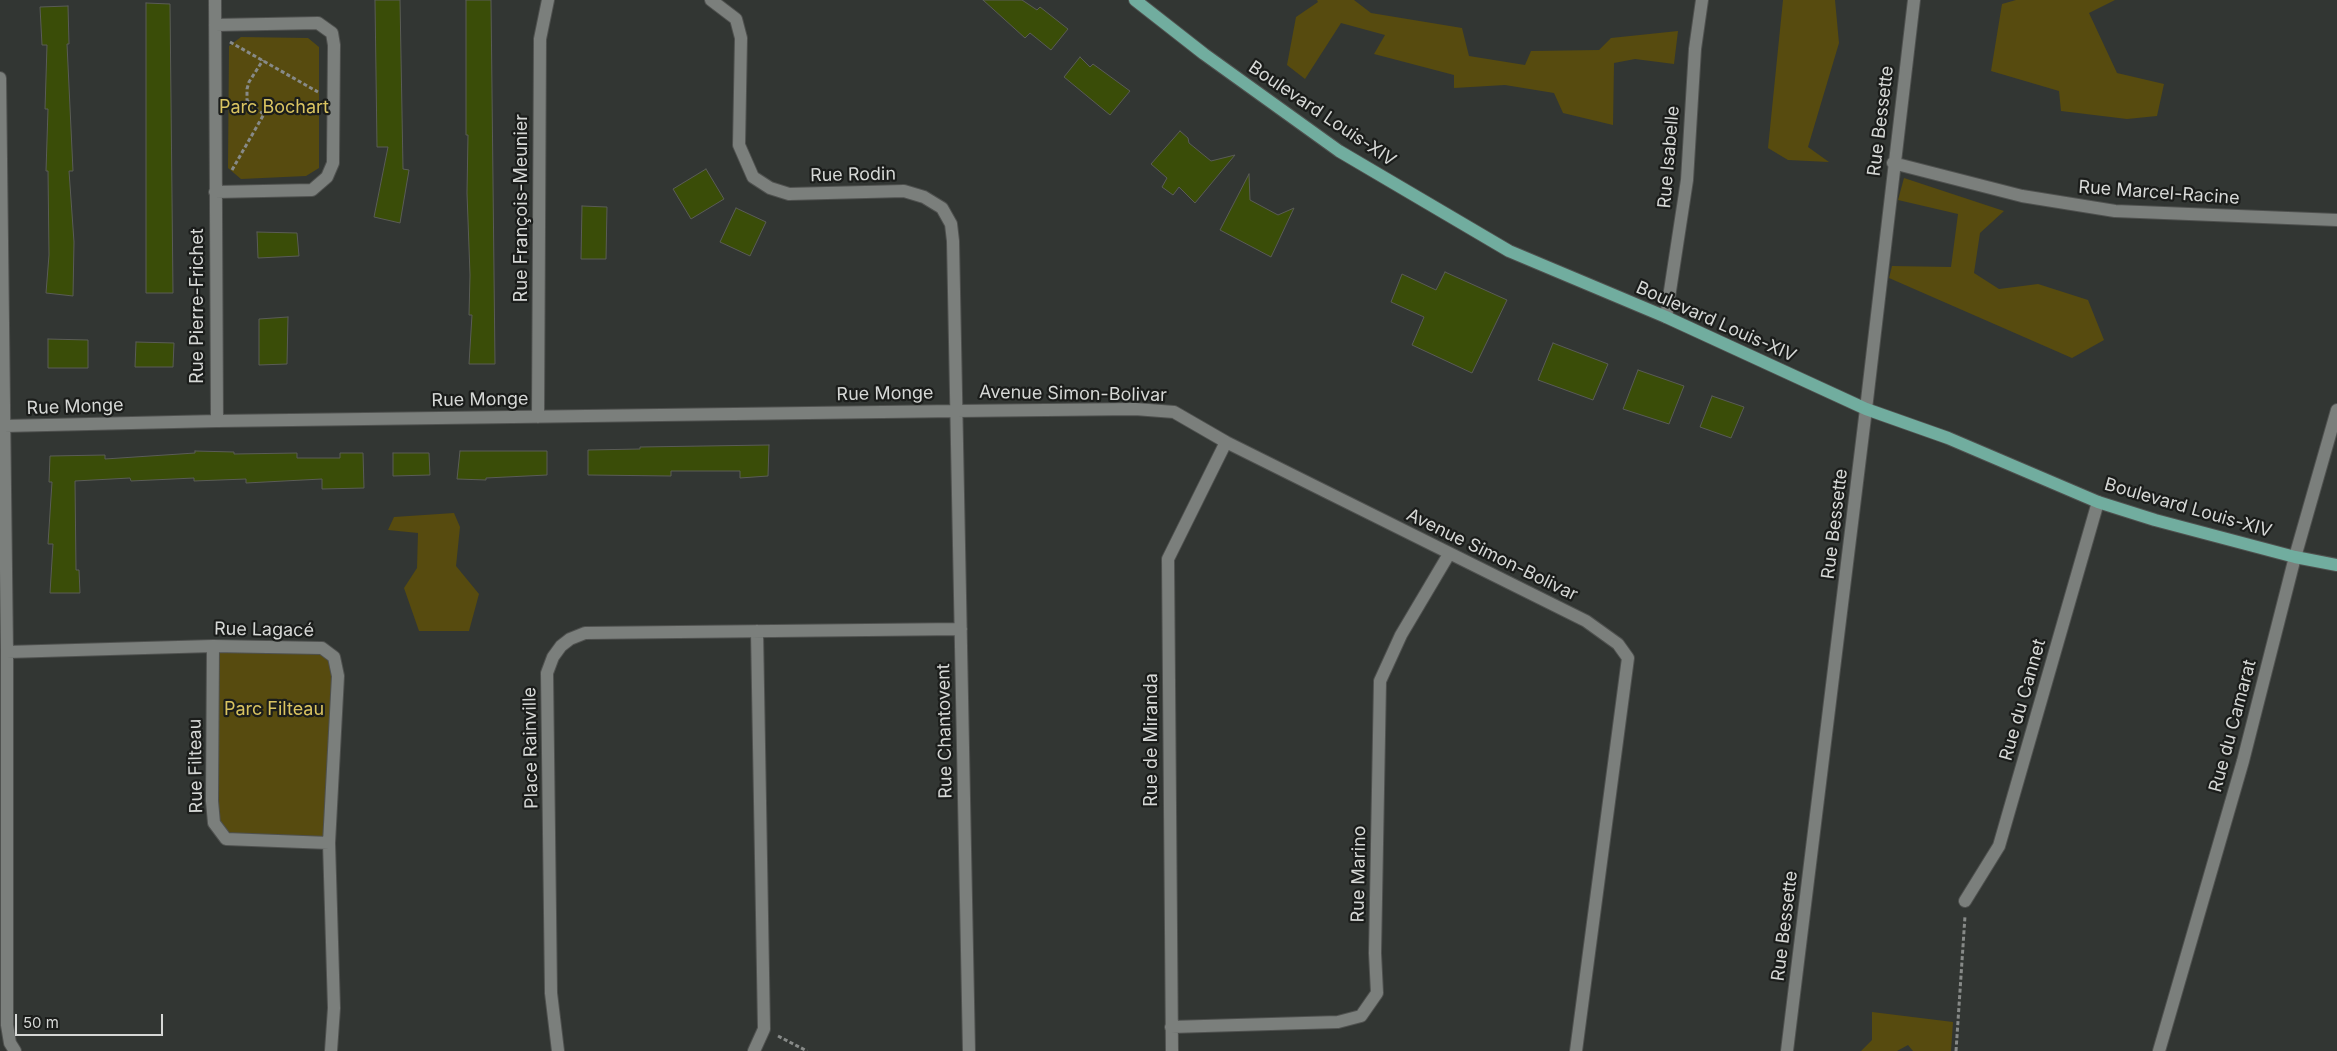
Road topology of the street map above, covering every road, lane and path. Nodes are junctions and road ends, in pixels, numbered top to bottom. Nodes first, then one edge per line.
1 (215, 0) edge
2 (548, 0) edge
3 (712, 0) edge
4 (1135, 0) edge
5 (1702, 0) edge
6 (1914, 0) edge
7 (215, 29) junction
8 (263, 60) junction
9 (0, 78) edge
10 (334, 100) junction
11 (1894, 163) junction
12 (215, 192) junction
13 (2337, 220) edge
14 (1666, 318) junction
15 (1866, 409) junction
16 (2337, 410) edge
17 (956, 411) junction
18 (538, 417) junction
19 (217, 421) junction
20 (4, 426) junction
21 (1226, 442) junction
22 (2098, 502) junction
23 (1448, 554) junction
24 (2296, 557) junction
25 (2337, 566) edge
26 (961, 629) junction
27 (756, 630) junction
28 (213, 646) junction
29 (7, 652) junction
30 (3, 809) edge
31 (329, 843) junction
32 (1966, 901) joint
33 (1171, 1027) junction
34 (764, 1029) junction
35 (15, 1051) edge
36 (331, 1051) edge
37 (558, 1051) edge
38 (754, 1051) edge
39 (807, 1051) edge
40 (969, 1051) edge
41 (1172, 1051) edge
42 (1576, 1051) edge
43 (1787, 1051) edge
44 (1956, 1051) edge
45 (2159, 1051) edge

1 - 7 street, Rue Pierre-Frichet
2 - 18 street, Rue François-Meunier
3 - 17 street, Rue Rodin
4 - 14 main road, Boulevard Louis-XIV
5 - 14 street, Rue Isabelle
6 - 11 street, Rue Bessette
7 - 8 path
7 - 10 street
7 - 12 street, Rue Pierre-Frichet
8 - 10 path
8 - 12 path
9 - 20 street
10 - 12 street
11 - 13 street, Rue Marcel-Racine
11 - 15 street, Rue Bessette
12 - 19 street, Rue Pierre-Frichet
14 - 15 main road, Boulevard Louis-XIV
15 - 22 main road, Boulevard Louis-XIV
15 - 43 street, Rue Bessette
16 - 24 street, Rue du Camarat
17 - 18 street, Rue Monge
17 - 21 street, Avenue Simon-Bolivar
17 - 26 street, Rue Chantovent
18 - 19 street, Rue Monge
19 - 20 street, Rue Monge
20 - 29 street
21 - 23 street, Avenue Simon-Bolivar
21 - 33 street, Rue de Miranda
22 - 24 main road, Boulevard Louis-XIV
22 - 32 street, Rue du Cannet
23 - 33 street, Rue Marino
23 - 42 street, Avenue Simon-Bolivar
24 - 25 main road, Boulevard Louis-XIV
24 - 45 street, Rue du Camarat
26 - 27 street, Place Rainville
26 - 40 street, Rue Chantovent
27 - 34 street
27 - 37 street, Place Rainville
28 - 29 street, Rue Lagacé
28 - 31 street, Rue Filteau
28 - 31 street, Rue Lagacé
29 - 30 street
30 - 35 street
31 - 36 street, Rue Lagacé
32 - 44 path
33 - 41 street, Rue de Miranda
34 - 38 street
34 - 39 path

